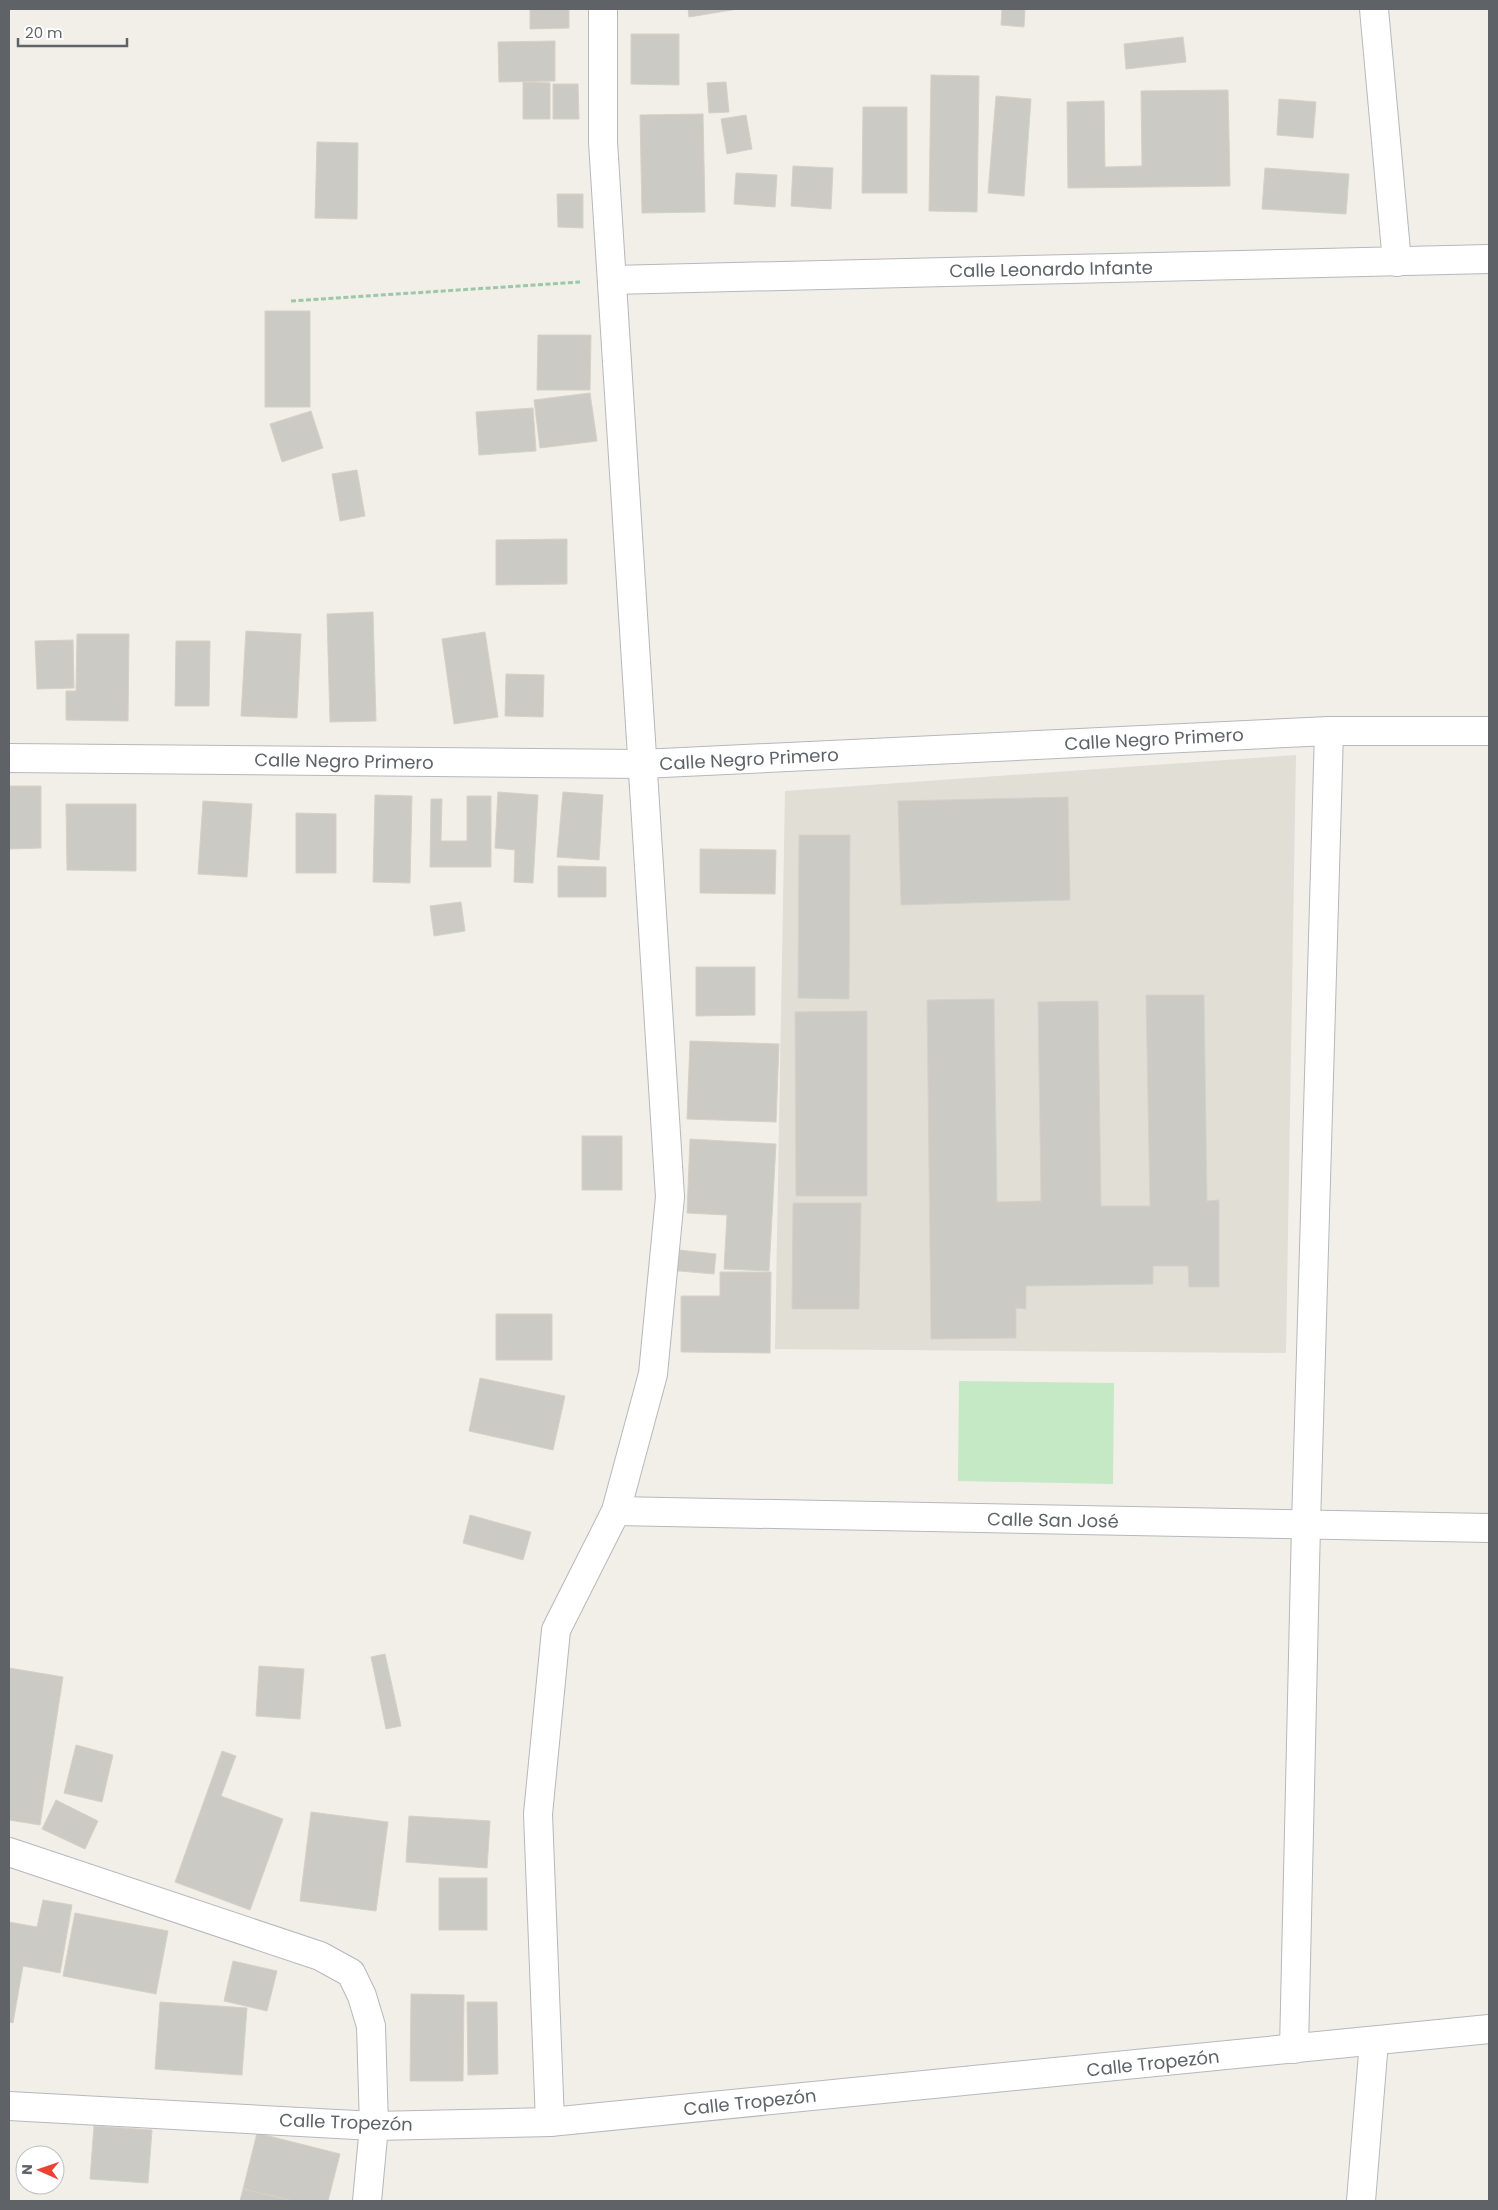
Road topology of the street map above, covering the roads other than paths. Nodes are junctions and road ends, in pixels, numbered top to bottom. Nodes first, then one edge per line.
1 (602, 9) edge
2 (1374, 9) edge
3 (1489, 259) edge
4 (1397, 262) junction
5 (612, 280) junction
6 (1329, 731) junction
7 (1489, 731) edge
8 (9, 758) edge
9 (642, 764) junction
10 (616, 1511) junction
11 (1306, 1525) junction
12 (1489, 1528) edge
13 (9, 1852) edge
14 (1489, 2029) edge
15 (1374, 2041) junction
16 (1294, 2049) junction
17 (9, 2106) edge
18 (550, 2122) junction
19 (374, 2126) junction
20 (367, 2201) edge
21 (1361, 2201) edge

1 - 5 street
2 - 4 street
3 - 4 street, Calle Leonardo Infante
4 - 5 street, Calle Leonardo Infante
5 - 9 street
6 - 7 street, Calle Negro Primero
6 - 9 street, Calle Negro Primero
6 - 11 street
8 - 9 street, Calle Negro Primero
9 - 10 street
10 - 11 street, Calle San José
10 - 18 street
11 - 12 street, Calle San José
11 - 16 street
13 - 19 street
14 - 15 street, Calle Tropezón
15 - 16 street, Calle Tropezón
15 - 21 street
16 - 18 street, Calle Tropezón
17 - 19 street, Calle Tropezón
18 - 19 street, Calle Tropezón
19 - 20 street

